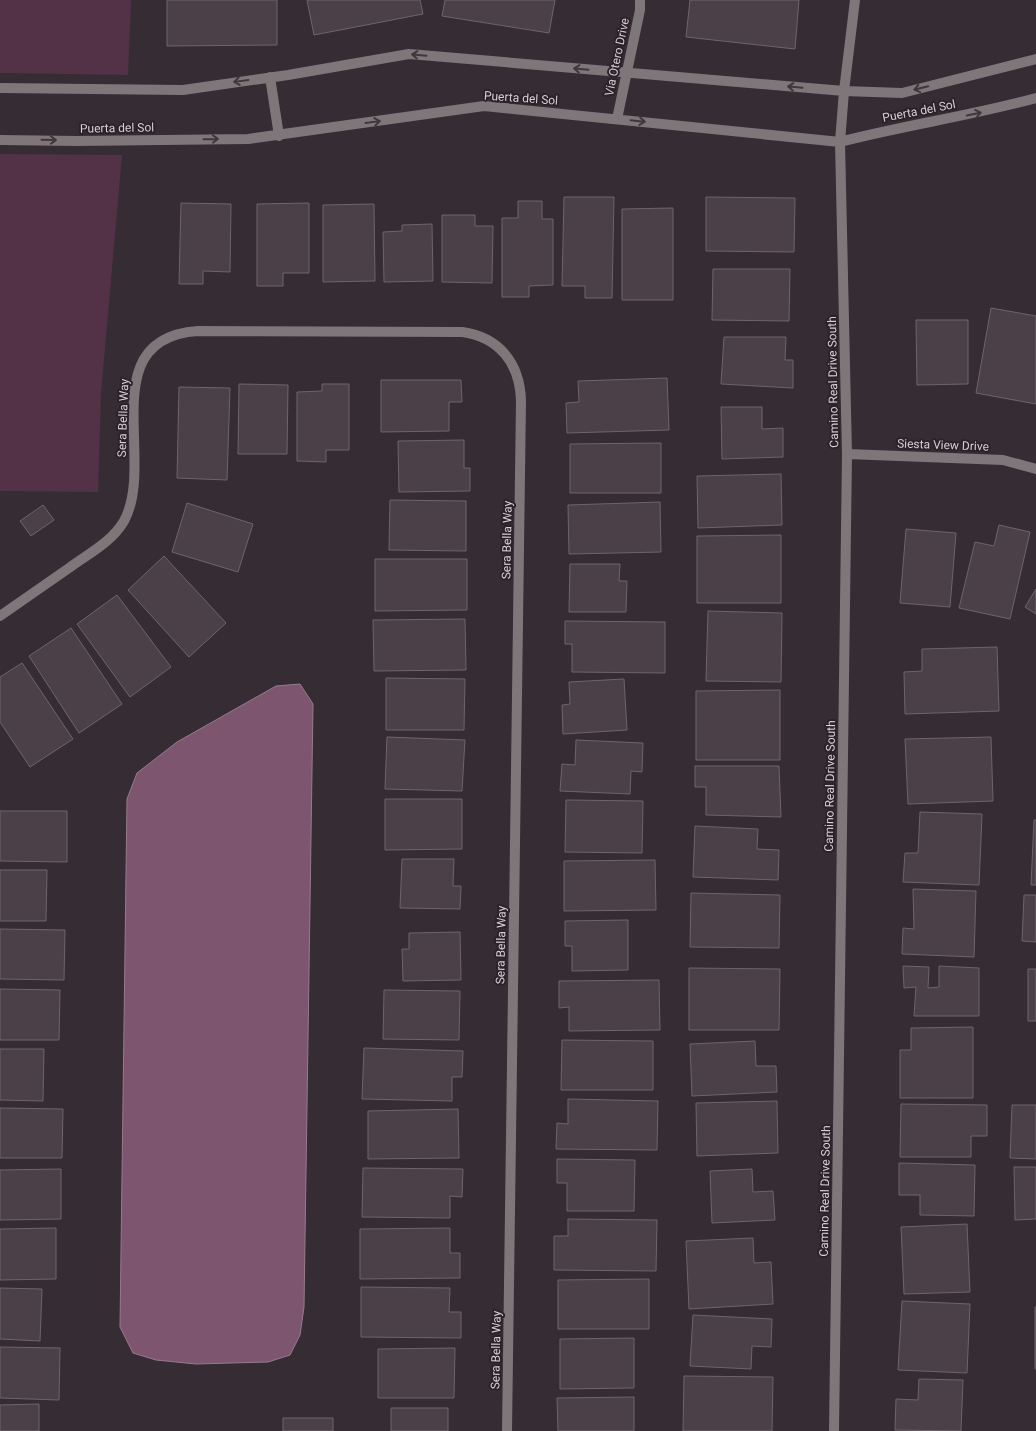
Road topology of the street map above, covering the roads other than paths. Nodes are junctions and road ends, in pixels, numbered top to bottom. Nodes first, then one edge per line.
1 (640, 0) edge
2 (855, 0) edge
3 (1036, 59) edge
4 (626, 73) junction
5 (270, 77) junction
6 (0, 88) edge
7 (844, 91) junction
8 (1036, 98) edge
9 (617, 119) junction
10 (279, 136) junction
11 (0, 140) edge
12 (840, 142) junction
13 (847, 454) junction
14 (1036, 469) edge
15 (0, 616) edge
16 (507, 1431) edge
17 (834, 1431) edge

1 - 4 street, Via Otero Drive
2 - 7 street, Camino Real Drive South
3 -> 7 street, Puerta del Sol
4 -> 5 street, Puerta del Sol
7 -> 4 street, Puerta del Sol
4 - 9 street, Via Otero Drive
5 -> 6 street, Puerta del Sol
5 - 10 street
7 - 12 street, Camino Real Drive South
12 -> 8 street, Puerta del Sol
10 -> 9 street, Puerta del Sol
9 -> 12 street, Puerta del Sol
11 -> 10 street, Puerta del Sol
12 - 13 street, Camino Real Drive South
13 - 14 street, Siesta View Drive
13 - 17 street, Camino Real Drive South
15 - 16 street, Sera Bella Way

